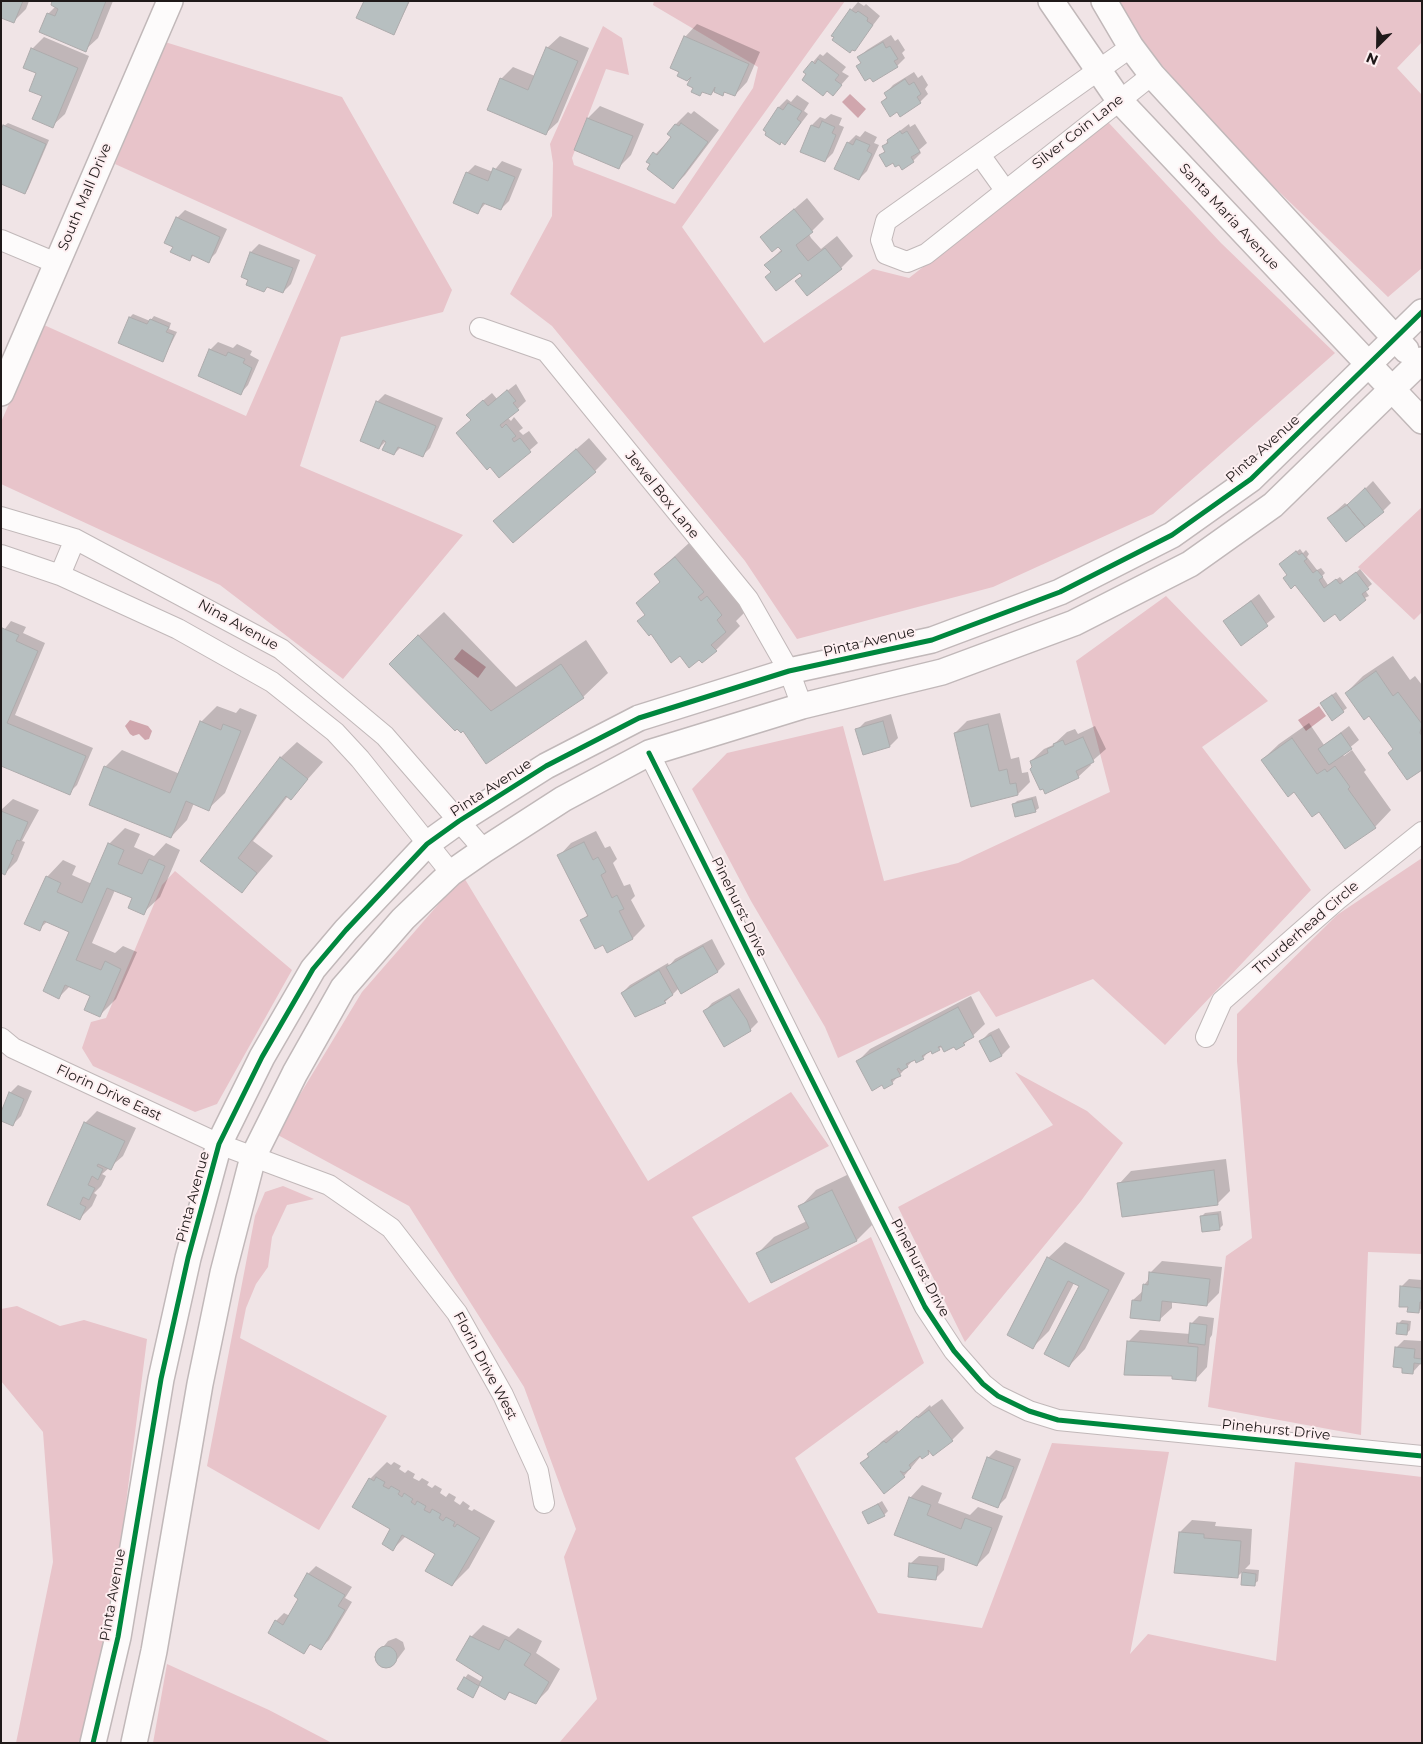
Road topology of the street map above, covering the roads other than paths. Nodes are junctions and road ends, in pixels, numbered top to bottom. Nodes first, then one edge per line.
1 (170, 1) edge
2 (1051, 1) edge
3 (1104, 1) edge
4 (1131, 47) junction
5 (1097, 71) junction
6 (1152, 75) junction
7 (1119, 100) junction
8 (980, 155) junction
9 (1005, 190) junction
10 (1, 240) edge
11 (56, 263) junction
12 (1422, 312) edge
13 (480, 328) dead end
14 (1395, 339) junction
15 (1421, 363) edge
16 (1368, 366) junction
17 (1392, 390) junction
18 (1, 393) edge
19 (1422, 420) edge
20 (1, 517) edge
21 (75, 539) junction
22 (1, 555) edge
23 (60, 575) junction
24 (1060, 592) junction
25 (1074, 623) junction
26 (789, 671) junction
27 (802, 706) junction
28 (384, 736) junction
29 (649, 753) junction
30 (360, 759) junction
31 (459, 821) junction
32 (1422, 832) edge
33 (427, 844) junction
34 (484, 850) junction
35 (450, 873) junction
36 (1, 1038) edge
37 (1206, 1038) dead end
38 (219, 1144) junction
39 (254, 1157) junction
40 (1422, 1456) edge
41 (544, 1504) dead end
42 (94, 1743) edge
43 (134, 1743) edge

1 - 11 street, South Mall Drive
2 - 5 street, Santa Maria Avenue
3 - 4 street
4 - 5 street, Silver Coin Lane
4 - 6 street
5 - 7 street, Santa Maria Avenue
5 - 8 street, Silver Coin Lane
6 - 7 street, Silver Coin Lane
6 - 14 street
7 - 9 street, Silver Coin Lane
7 - 16 street, Santa Maria Avenue
8 - 9 street
8 - 9 street, Silver Coin Lane
10 - 11 street
11 - 18 street, South Mall Drive
12 - 14 street, Pinta Avenue
13 - 26 street, Jewel Box Lane
14 - 15 street
14 - 16 street, Pinta Avenue
15 - 17 street
16 - 17 street, Santa Maria Avenue
16 - 24 street, Pinta Avenue
17 - 19 street, Santa Maria Avenue
17 - 25 street
20 - 21 street, Nina Avenue
21 - 23 street
21 - 28 street, Nina Avenue
22 - 23 street
23 - 30 street
24 - 25 street
24 - 26 street, Pinta Avenue
25 - 27 street
26 - 27 street, Jewel Box Lane
26 - 31 street, Pinta Avenue
27 - 29 street
28 - 30 street
28 - 31 street, Nina Avenue
29 - 34 street
29 - 40 street, Pinehurst Drive
30 - 33 street
31 - 33 street, Pinta Avenue
31 - 34 street, Nina Avenue
32 - 37 street, Thurderhead Circle
33 - 35 street
33 - 38 street, Pinta Avenue
34 - 35 street
35 - 39 street
36 - 38 street, Florin Drive East
38 - 39 street, Florin Drive West
38 - 42 street, Pinta Avenue
39 - 41 street, Florin Drive West
39 - 43 street

